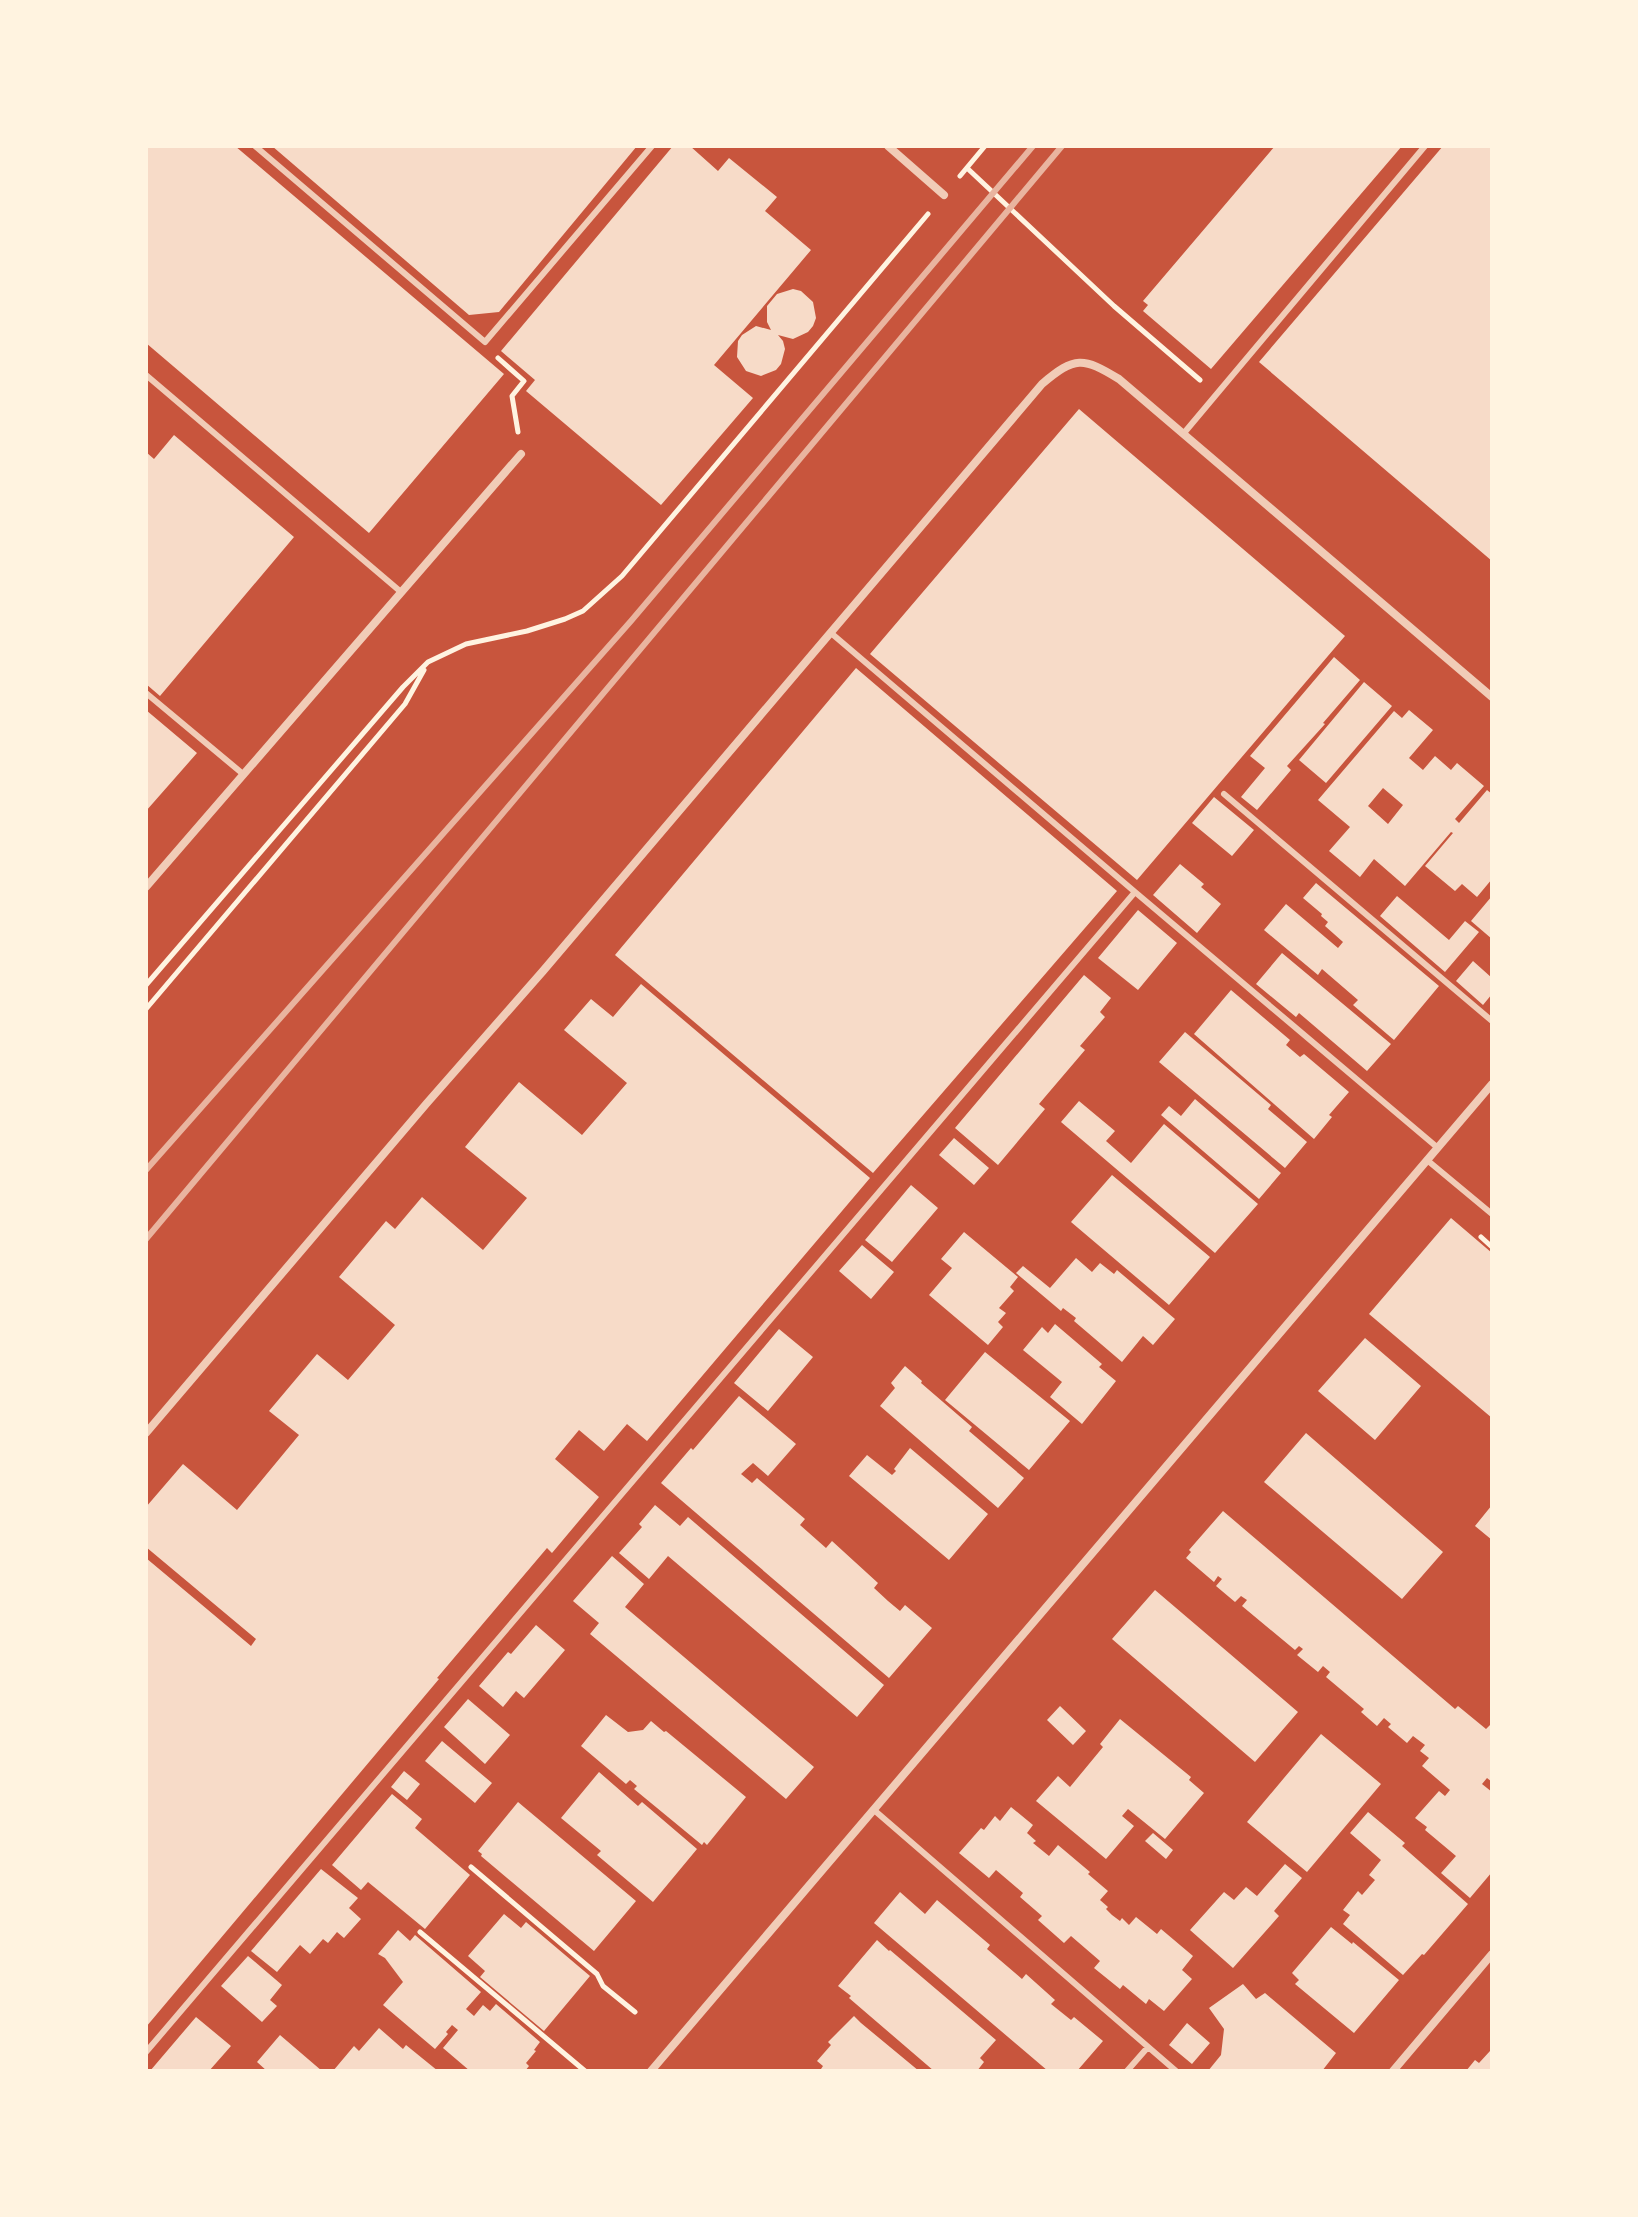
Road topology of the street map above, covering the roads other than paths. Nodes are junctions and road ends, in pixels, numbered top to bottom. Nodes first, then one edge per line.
1 (255, 146) edge
2 (652, 146) edge
3 (888, 146) edge
4 (1425, 146) edge
5 (944, 195) road end
6 (146, 375) edge
7 (1184, 433) junction
8 (521, 454) road end
9 (401, 592) junction
10 (831, 633) junction
11 (146, 693) edge
12 (1492, 697) edge
13 (243, 774) junction
14 (1224, 794) dead end
15 (146, 887) edge
16 (1135, 892) junction
17 (1492, 1021) edge
18 (1492, 1084) edge
19 (1438, 1148) junction
20 (1427, 1160) junction
21 (1492, 1214) edge
22 (146, 1433) edge
23 (874, 1810) junction
24 (1492, 1954) edge
25 (1148, 2047) junction
26 (146, 2052) edge
27 (651, 2071) edge
28 (1127, 2071) edge
29 (1176, 2071) edge
30 (1393, 2071) edge

1 - 2 lane
3 - 5 street
4 - 7 lane
6 - 9 lane
7 - 10 street
7 - 12 street
8 - 9 street
9 - 13 street
10 - 16 lane
10 - 22 street
11 - 13 lane
13 - 15 street
14 - 17 lane
16 - 19 lane
16 - 26 lane
18 - 19 street
19 - 20 street
20 - 21 lane
20 - 23 street
23 - 25 lane
23 - 27 street
24 - 30 street
25 - 28 lane
25 - 29 lane

